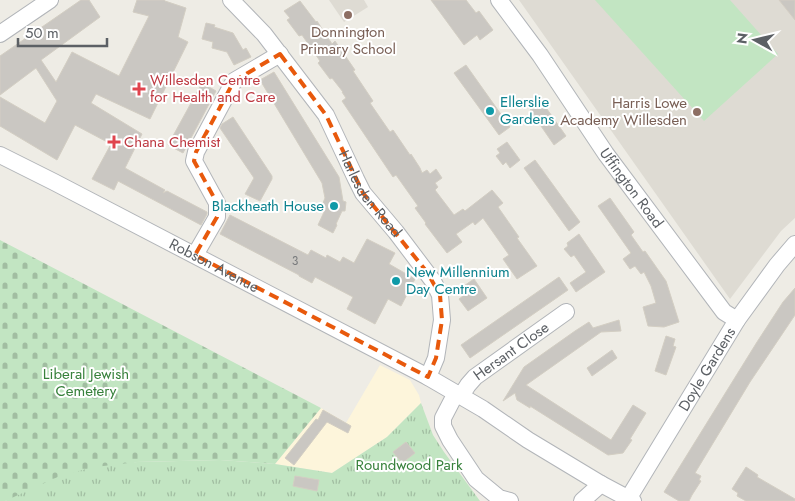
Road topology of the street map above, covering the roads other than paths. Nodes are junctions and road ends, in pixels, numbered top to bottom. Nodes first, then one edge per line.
1 (50, 0) edge
2 (232, 0) edge
3 (499, 0) edge
4 (0, 34) edge
5 (280, 54) junction
6 (0, 155) edge
7 (795, 244) edge
8 (195, 255) junction
9 (566, 312) dead end
10 (737, 320) junction
11 (428, 377) junction
12 (459, 394) junction
13 (601, 484) junction
14 (631, 500) edge
15 (510, 501) edge
16 (582, 501) edge

1 - 4 street
2 - 5 street, Harlesden Road
3 - 10 street, Uffington Road
5 - 8 street
5 - 11 street, Harlesden Road
6 - 8 street, Robson Avenue
7 - 10 street, Doyle Gardens
8 - 11 street, Robson Avenue
9 - 12 street, Hersant Close
10 - 14 street, Doyle Gardens
11 - 12 street
12 - 13 street
12 - 15 street
13 - 14 street
13 - 16 street

